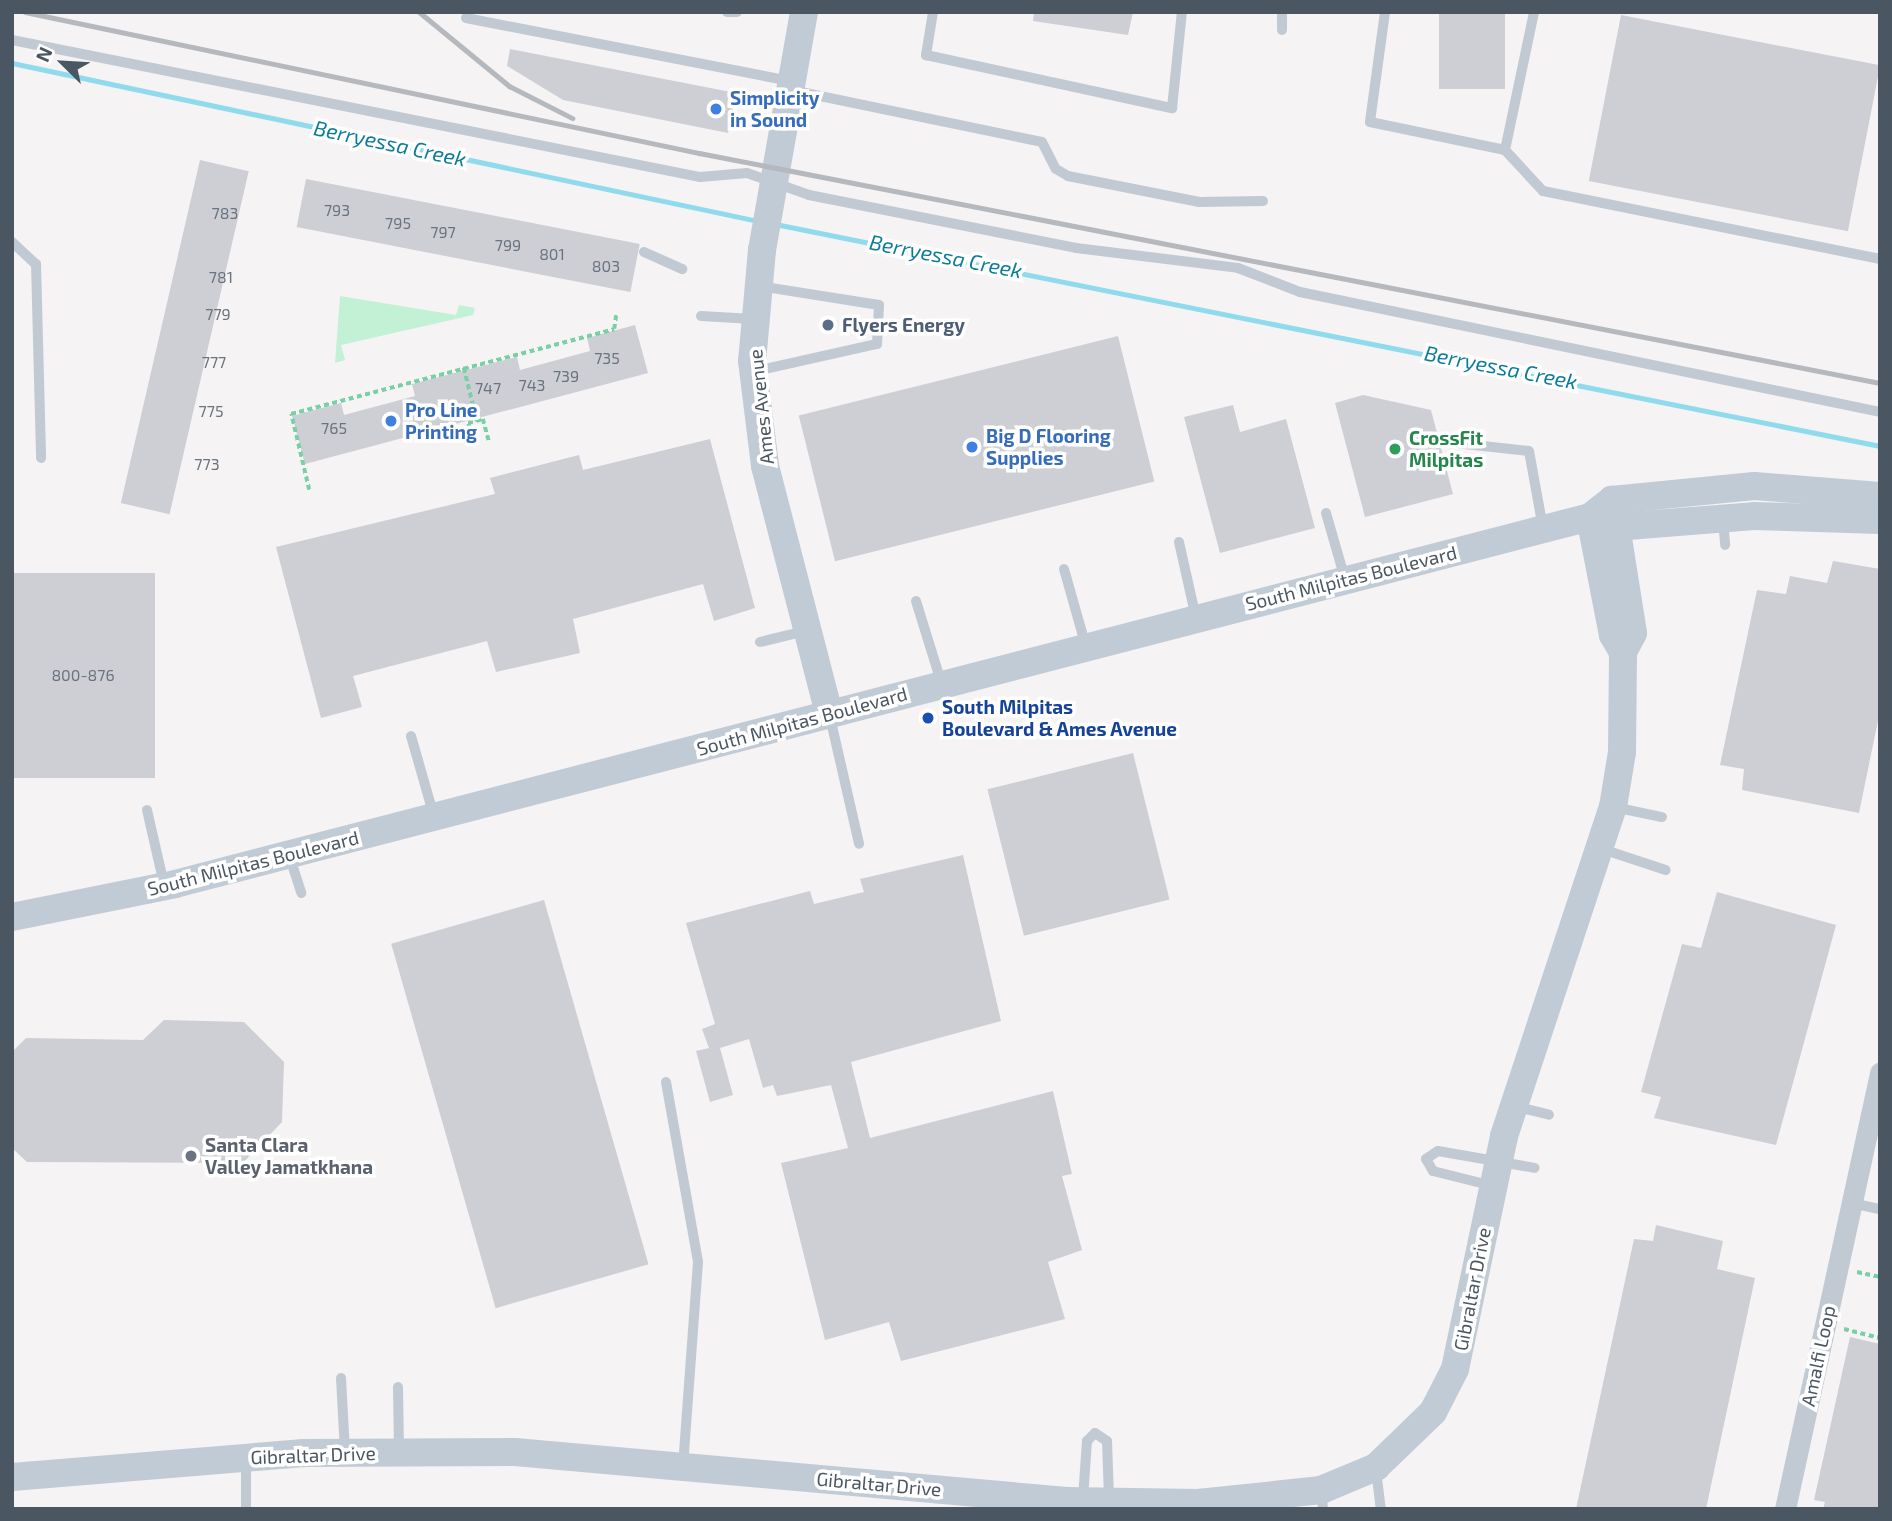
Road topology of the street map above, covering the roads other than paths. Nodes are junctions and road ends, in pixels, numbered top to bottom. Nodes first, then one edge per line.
1 (727, 12) edge
2 (737, 12) edge
3 (804, 12) edge
4 (933, 12) edge
5 (1182, 12) edge
6 (1282, 12) edge
7 (1385, 12) edge
8 (1534, 12) edge
9 (466, 18) dead end
10 (1282, 30) dead end
11 (12, 40) edge
12 (791, 86) junction
13 (1506, 150) junction
14 (773, 186) junction
15 (1263, 201) dead end
16 (12, 242) edge
17 (644, 253) dead end
18 (1880, 259) edge
19 (682, 268) dead end
20 (759, 286) junction
21 (701, 316) dead end
22 (756, 319) junction
23 (753, 372) junction
24 (1880, 412) edge
25 (1456, 443) dead end
26 (41, 458) dead end
27 (1880, 496) edge
28 (1326, 513) dead end
29 (1606, 515) junction
30 (1723, 517) junction
31 (1880, 520) edge
32 (1543, 528) junction
33 (1179, 542) dead end
34 (1725, 545) dead end
35 (1064, 569) dead end
36 (1346, 579) junction
37 (916, 601) dead end
38 (1196, 618) junction
39 (807, 630) junction
40 (760, 642) dead end
41 (1086, 647) junction
42 (942, 685) junction
43 (829, 714) junction
44 (411, 736) dead end
45 (1613, 807) junction
46 (146, 810) dead end
47 (434, 816) junction
48 (1662, 817) dead end
49 (859, 844) dead end
50 (1601, 848) junction
51 (289, 855) junction
52 (1665, 870) dead end
53 (164, 887) junction
54 (300, 892) dead end
55 (12, 917) edge
56 (1880, 1072) edge
57 (666, 1082) dead end
58 (1514, 1106) junction
59 (1549, 1115) dead end
60 (1535, 1168) dead end
61 (1495, 1175) junction
62 (1851, 1203) junction
63 (1880, 1209) edge
64 (341, 1378) dead end
65 (398, 1387) dead end
66 (345, 1453) junction
67 (399, 1453) junction
68 (246, 1457) junction
69 (683, 1467) junction
70 (1376, 1467) junction
71 (12, 1477) edge
72 (1322, 1499) edge
73 (1096, 1502) junction
74 (246, 1509) edge
75 (1381, 1509) edge
76 (1785, 1509) edge

1 - 2 lane
3 - 12 street, Ames Avenue
4 - 5 lane
6 - 10 lane
7 - 13 lane
8 - 13 lane
9 - 12 lane
11 - 14 lane
12 - 14 street, Ames Avenue
12 - 15 lane
13 - 18 lane
14 - 20 street, Ames Avenue
14 - 24 lane
16 - 26 lane
17 - 19 lane
20 - 22 street, Ames Avenue
20 - 23 lane
21 - 22 lane
22 - 23 street, Ames Avenue
23 - 39 street, Ames Avenue
25 - 32 lane
27 - 29 street, South Milpitas Boulevard
28 - 36 lane
29 - 30 street, South Milpitas Boulevard
29 - 32 street, South Milpitas Boulevard
29 - 45 street, Gibraltar Drive
30 - 31 street, South Milpitas Boulevard
30 - 34 lane
32 - 36 street, South Milpitas Boulevard
33 - 38 lane
35 - 41 lane
36 - 38 street, South Milpitas Boulevard
37 - 42 lane
38 - 41 street, South Milpitas Boulevard
39 - 40 lane
39 - 43 street, Ames Avenue
41 - 42 street, South Milpitas Boulevard
42 - 43 street, South Milpitas Boulevard
43 - 47 street, South Milpitas Boulevard
43 - 49 lane
44 - 47 lane
45 - 48 lane
45 - 50 street, Gibraltar Drive
46 - 53 lane
47 - 51 street, South Milpitas Boulevard
50 - 52 lane
50 - 58 street, Gibraltar Drive
51 - 53 street, South Milpitas Boulevard
51 - 54 lane
53 - 55 street, South Milpitas Boulevard
56 - 62 street, Amalfi Loop
57 - 69 lane
58 - 59 lane
58 - 61 street, Gibraltar Drive
60 - 61 lane
61 - 61 lane
61 - 70 street, Gibraltar Drive
62 - 63 lane
62 - 76 street, Amalfi Loop
64 - 66 lane
65 - 67 lane
66 - 67 street, Gibraltar Drive
66 - 68 street, Gibraltar Drive
67 - 69 street, Gibraltar Drive
68 - 71 street, Gibraltar Drive
68 - 74 lane
69 - 73 street, Gibraltar Drive
70 - 72 street, Gibraltar Drive
70 - 75 lane
72 - 73 street, Gibraltar Drive
73 - 73 lane

